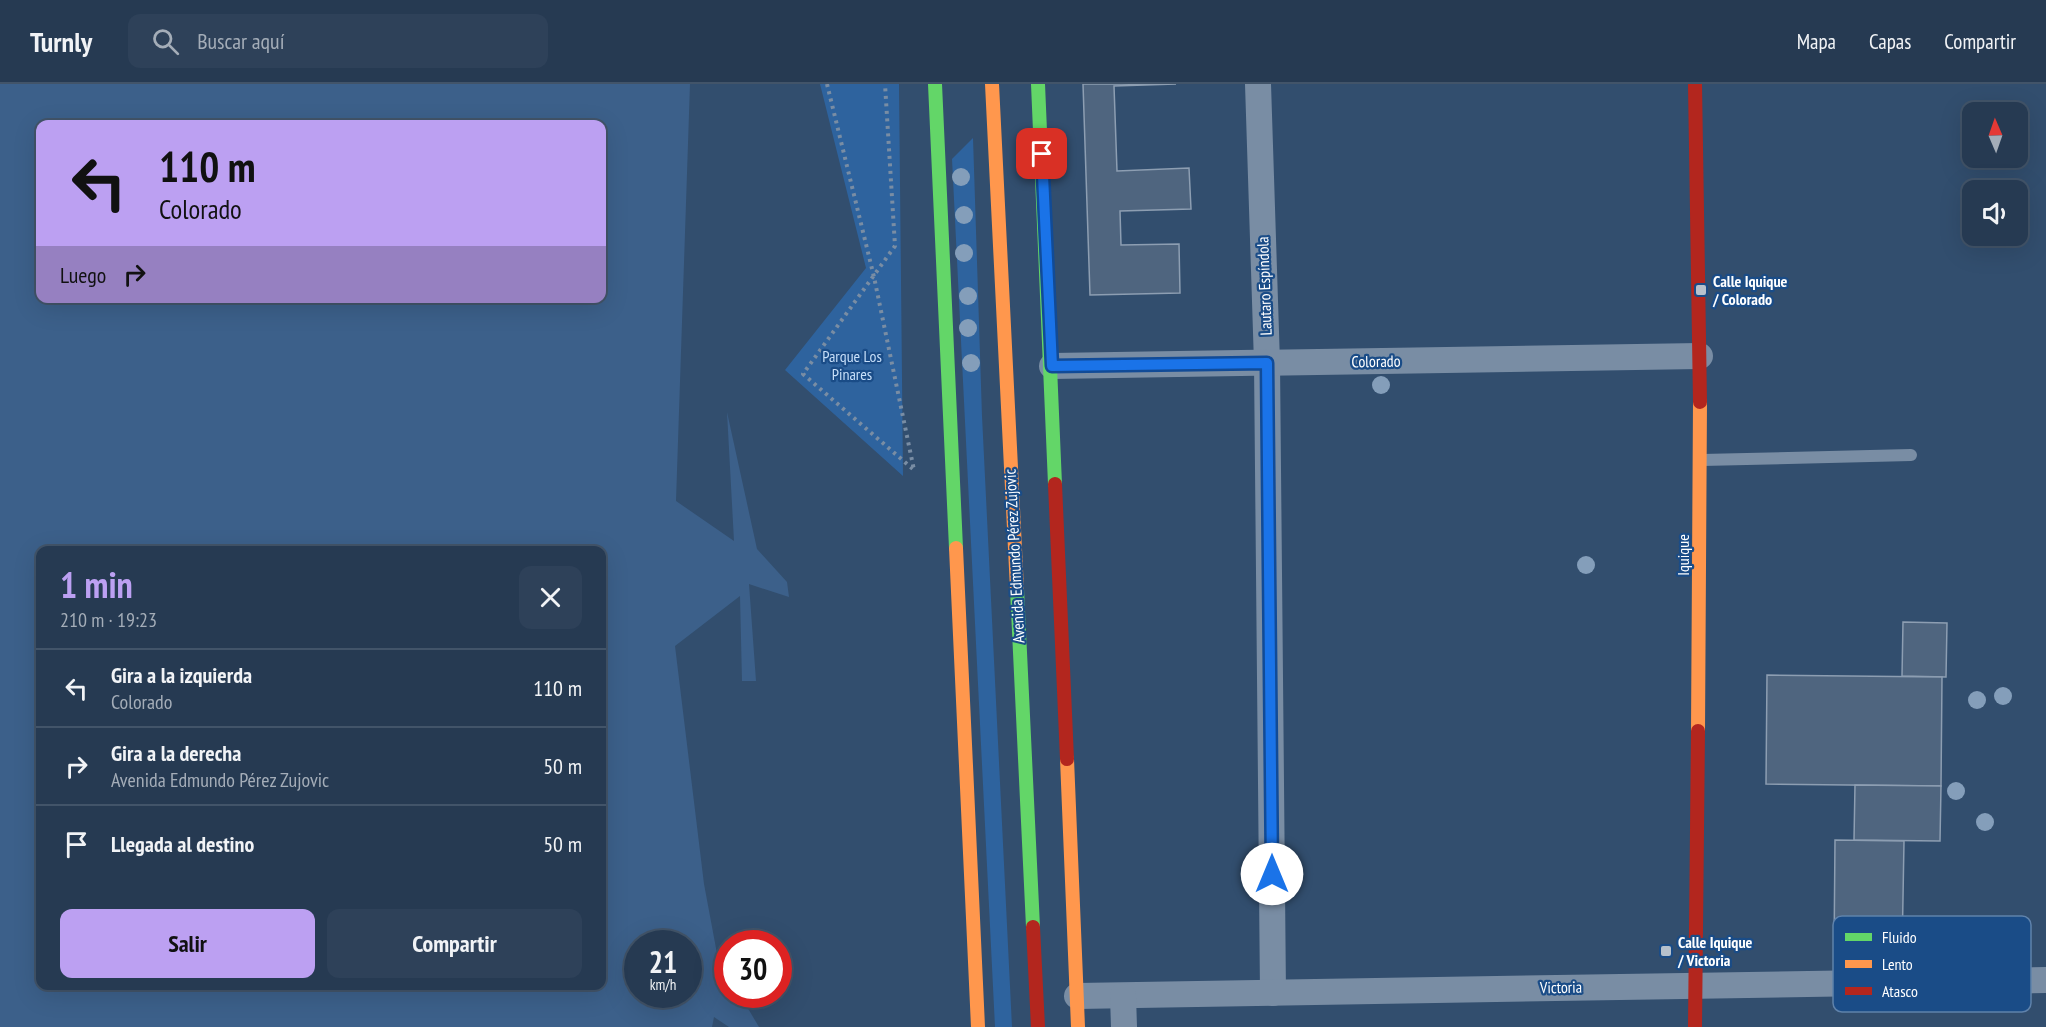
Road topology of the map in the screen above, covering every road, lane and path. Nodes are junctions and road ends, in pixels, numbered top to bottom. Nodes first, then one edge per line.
1 (827, 84) edge
2 (885, 84) edge
3 (935, 84) edge
4 (992, 84) edge
5 (1038, 84) edge
6 (1258, 84) edge
7 (1695, 84) edge
8 (874, 277) junction
9 (1700, 356) junction
10 (1267, 363) junction
11 (1052, 366) junction
12 (1911, 455) dead end
13 (1701, 460) junction
14 (2031, 980) edge
15 (2046, 980) edge
16 (1833, 982) edge
17 (1696, 984) junction
18 (1273, 993) junction
19 (1077, 996) junction
20 (1123, 996) junction
21 (978, 1027) edge
22 (1038, 1027) edge
23 (1078, 1027) edge
24 (1124, 1027) edge
25 (1695, 1027) edge

1 - 8 path
2 - 8 path
3 - 21 main road
4 - 22 main road, Avenida Edmundo Pérez Zujovic
5 - 11 main road
6 - 10 street, Lautaro Espíndola
7 - 9 main road, Iquique
8 - 8 path
9 - 10 street, Colorado
9 - 13 main road, Iquique
10 - 11 street, Colorado
10 - 18 street, Lautaro Espíndola
11 - 19 main road
12 - 13 lane
13 - 17 main road, Iquique
14 - 15 street, Victoria
16 - 17 street, Victoria
17 - 18 street, Victoria
17 - 25 main road, Iquique
18 - 20 street, Victoria
19 - 20 street, Victoria
19 - 23 main road
20 - 24 street

